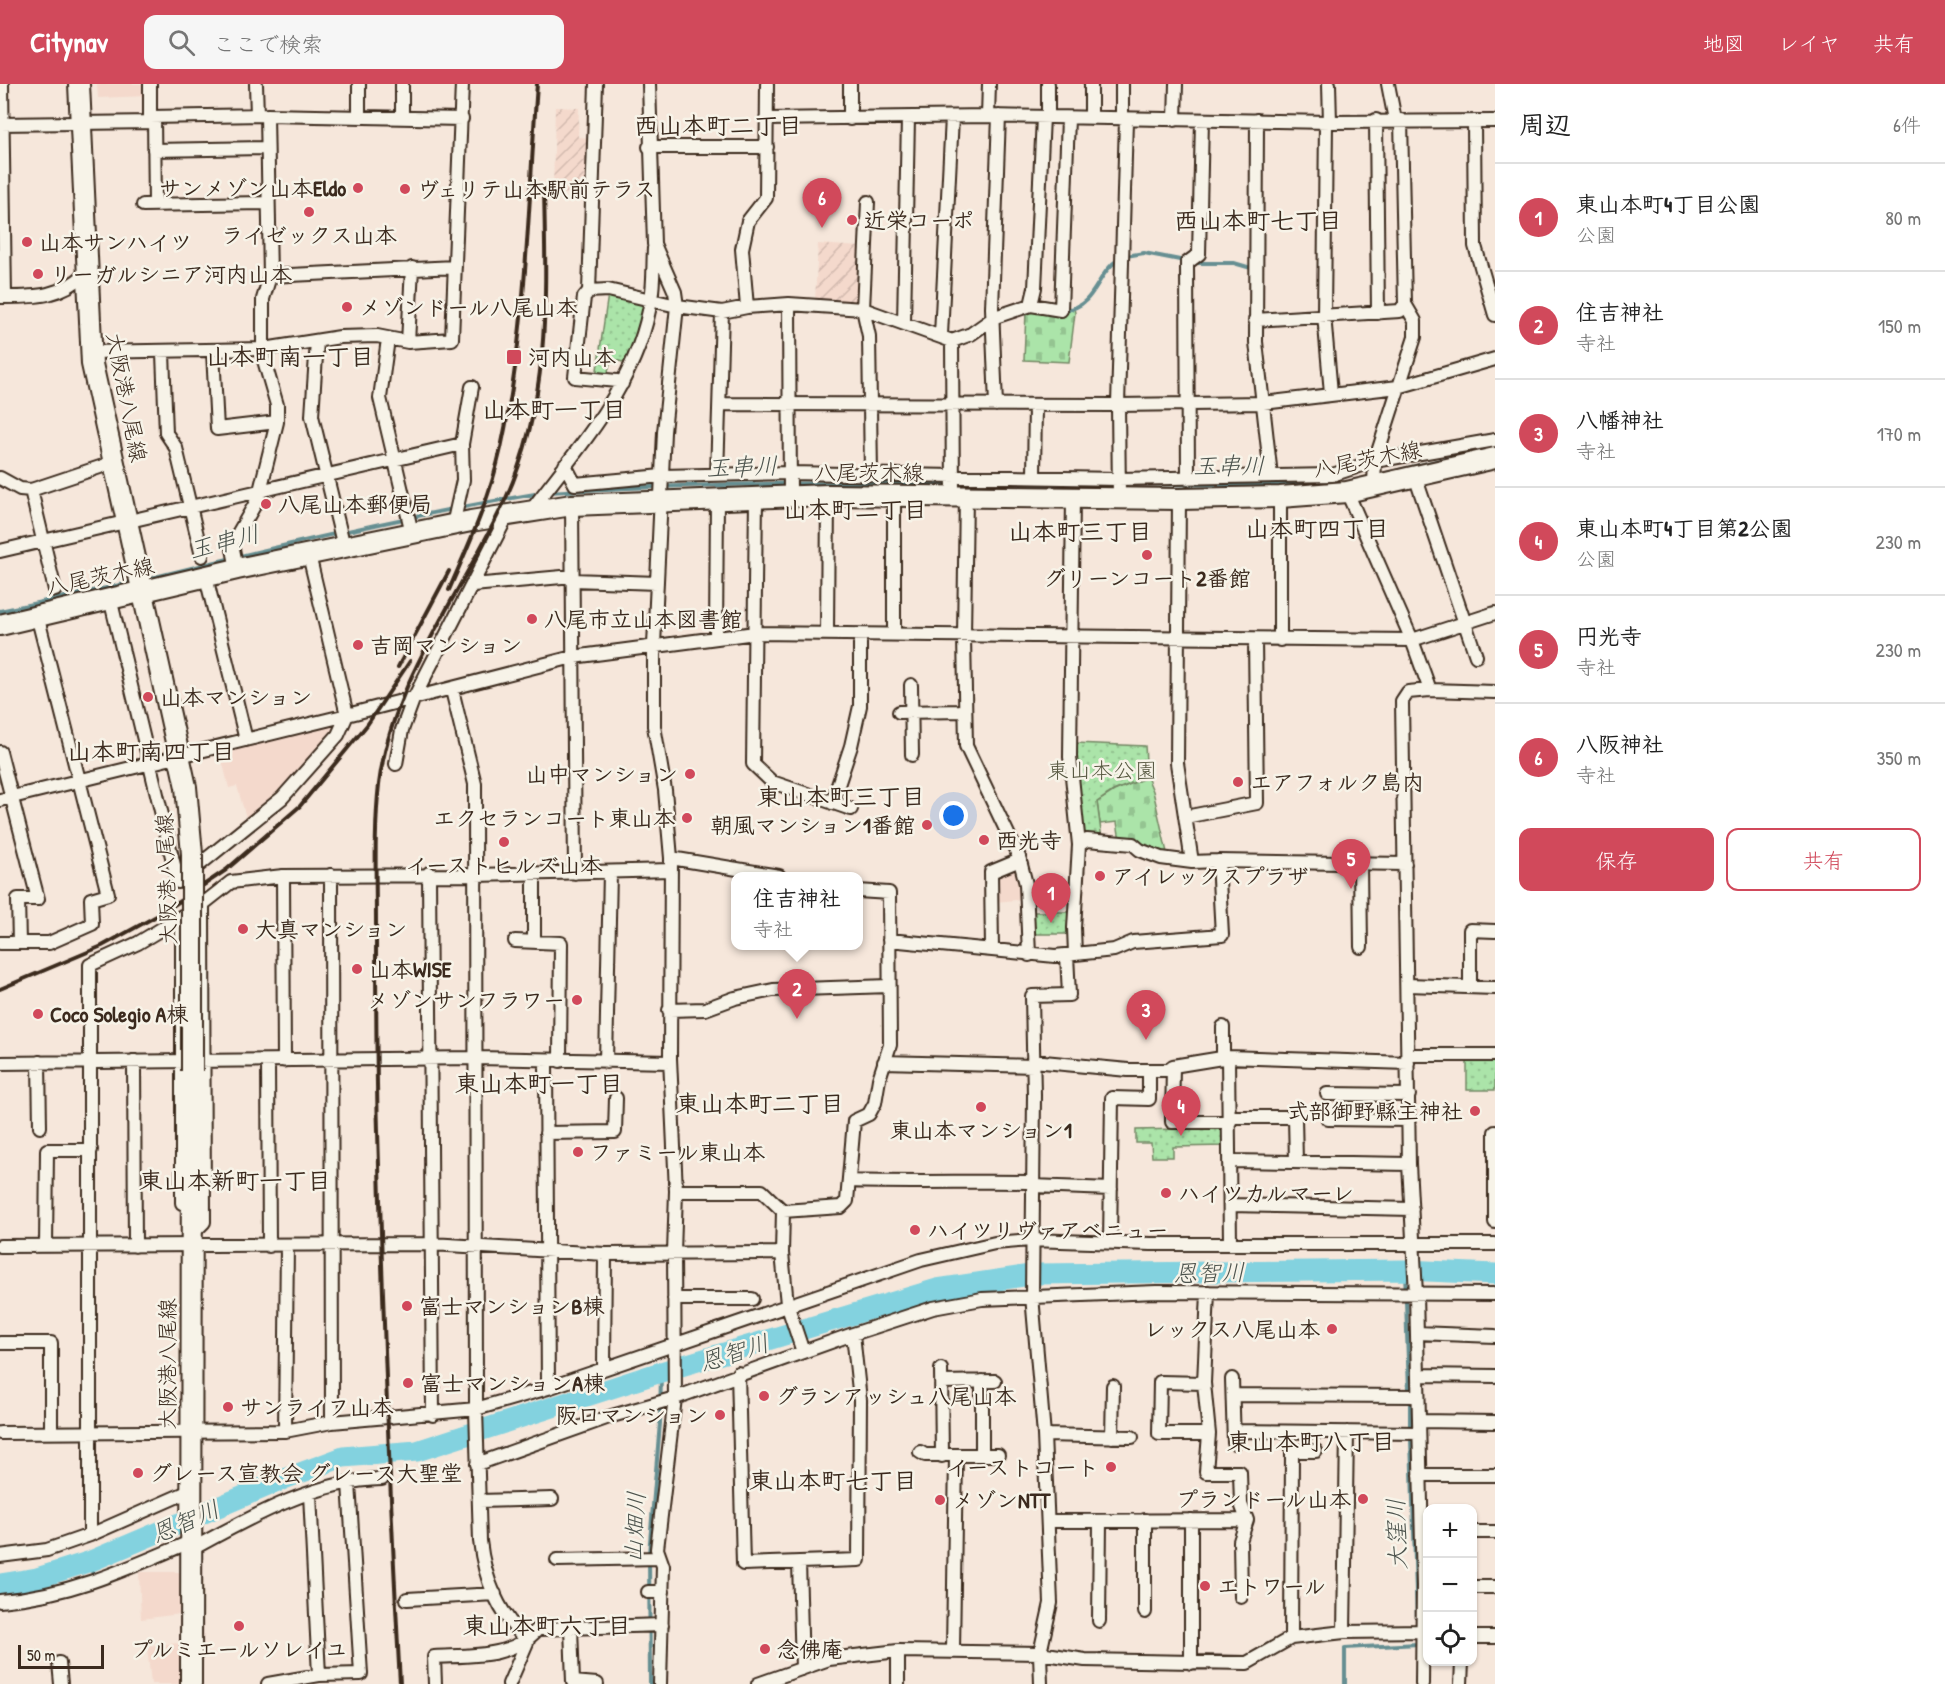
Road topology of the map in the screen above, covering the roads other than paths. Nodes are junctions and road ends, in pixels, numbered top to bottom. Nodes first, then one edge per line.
1 (2, 84) edge
2 (79, 84) edge
3 (150, 84) edge
4 (256, 84) edge
5 (359, 84) edge
6 (402, 84) edge
7 (462, 84) edge
8 (596, 84) edge
9 (649, 84) edge
10 (767, 84) edge
11 (850, 84) edge
12 (989, 84) edge
13 (1048, 84) edge
14 (1091, 84) edge
15 (1122, 84) edge
16 (1176, 84) edge
17 (1329, 84) edge
18 (1388, 84) edge
19 (262, 115) junction
20 (359, 115) junction
21 (402, 116) junction
22 (994, 116) junction
23 (908, 117) junction
24 (952, 117) junction
25 (1046, 117) junction
26 (1068, 118) junction
27 (1091, 118) junction
28 (154, 119) junction
29 (462, 119) junction
30 (766, 119) junction
31 (850, 119) junction
32 (1124, 119) junction
33 (1175, 120) junction
34 (1202, 120) junction
35 (1257, 120) junction
36 (1376, 120) junction
37 (1398, 120) junction
38 (1474, 121) junction
39 (1495, 121) edge
40 (80, 122) junction
41 (1328, 122) junction
42 (1, 124) edge
43 (649, 147) junction
44 (767, 147) junction
45 (267, 148) junction
46 (154, 150) junction
47 (868, 202) dead end
48 (268, 203) junction
49 (654, 244) junction
50 (455, 267) junction
51 (412, 268) junction
52 (86, 273) junction
53 (270, 276) junction
54 (589, 291) junction
55 (2, 297) edge
56 (651, 300) junction
57 (789, 304) junction
58 (1405, 304) junction
59 (1030, 305) junction
60 (677, 306) junction
61 (747, 307) junction
62 (863, 309) junction
63 (722, 312) junction
64 (1378, 312) junction
65 (1324, 315) junction
66 (1495, 315) edge
67 (994, 317) junction
68 (1255, 320) junction
69 (904, 323) junction
70 (946, 338) junction
71 (388, 339) junction
72 (317, 341) junction
73 (408, 342) junction
74 (264, 349) junction
75 (90, 352) junction
76 (213, 352) junction
77 (163, 353) junction
78 (1495, 358) edge
79 (622, 384) junction
80 (472, 387) dead end
81 (1398, 387) junction
82 (1331, 393) junction
83 (1263, 403) junction
84 (720, 404) junction
85 (790, 404) junction
86 (870, 404) junction
87 (1189, 404) junction
88 (953, 405) junction
89 (996, 405) junction
90 (1035, 405) junction
91 (1118, 405) junction
92 (278, 422) junction
93 (1495, 440) edge
94 (462, 444) junction
95 (394, 458) junction
96 (1495, 458) edge
97 (1375, 461) junction
98 (115, 462) junction
99 (565, 465) junction
100 (871, 474) junction
101 (326, 475) junction
102 (717, 475) junction
103 (1034, 476) junction
104 (1271, 476) junction
105 (1415, 476) junction
106 (0, 478) edge
107 (1188, 479) junction
108 (790, 483) junction
109 (1374, 484) junction
110 (956, 486) junction
111 (1119, 487) junction
112 (662, 488) junction
113 (31, 490) junction
114 (261, 490) junction
115 (1347, 492) junction
116 (828, 495) junction
117 (894, 495) junction
118 (756, 497) junction
119 (1072, 497) junction
120 (1280, 497) junction
121 (717, 498) junction
122 (1179, 499) junction
123 (572, 505) junction
124 (191, 507) junction
125 (530, 513) junction
126 (507, 516) junction
127 (128, 521) junction
128 (453, 525) junction
129 (412, 533) junction
130 (44, 540) junction
131 (344, 547) junction
132 (0, 551) edge
133 (309, 555) junction
134 (202, 556) dead end
135 (235, 562) junction
136 (206, 577) junction
137 (573, 578) junction
138 (141, 583) junction
139 (657, 583) junction
140 (473, 585) junction
141 (55, 590) dead end
142 (110, 598) junction
143 (1495, 613) edge
144 (37, 615) junction
145 (1464, 623) junction
146 (0, 625) edge
147 (755, 633) junction
148 (827, 634) junction
149 (860, 635) junction
150 (894, 636) junction
151 (964, 636) junction
152 (1070, 637) junction
153 (716, 638) junction
154 (1176, 638) junction
155 (1255, 640) junction
156 (1280, 640) junction
157 (1412, 640) junction
158 (654, 645) junction
159 (1476, 656) dead end
160 (573, 657) junction
161 (911, 685) dead end
162 (452, 690) junction
163 (1430, 690) junction
164 (1495, 692) edge
165 (413, 700) junction
166 (965, 711) junction
167 (905, 712) junction
168 (347, 715) junction
169 (246, 740) junction
170 (0, 752) edge
171 (188, 754) dead end
172 (912, 754) dead end
173 (172, 758) dead end
174 (148, 764) junction
175 (396, 764) dead end
176 (79, 781) junction
177 (6, 799) edge
178 (832, 803) junction
179 (851, 809) dead end
180 (1185, 818) junction
181 (1079, 845) junction
182 (1020, 860) junction
183 (1218, 861) junction
184 (1192, 862) junction
185 (671, 864) junction
186 (1360, 864) junction
187 (1405, 864) junction
188 (610, 872) junction
189 (743, 872) edge
190 (429, 873) junction
191 (534, 873) junction
192 (575, 873) junction
193 (331, 875) junction
194 (475, 875) junction
195 (283, 876) junction
196 (863, 891) edge
197 (203, 904) junction
198 (182, 916) junction
199 (1495, 931) edge
200 (889, 940) junction
201 (515, 941) dead end
202 (534, 941) junction
203 (0, 943) edge
204 (19, 943) junction
205 (1361, 947) dead end
206 (992, 950) junction
207 (1071, 954) junction
208 (1029, 955) junction
209 (1408, 985) junction
210 (889, 986) junction
211 (1470, 987) junction
212 (1495, 988) edge
213 (669, 1010) junction
214 (1223, 1027) dead end
215 (1495, 1055) edge
216 (1226, 1057) junction
217 (432, 1059) junction
218 (476, 1059) junction
219 (1408, 1059) junction
220 (330, 1060) junction
221 (134, 1061) junction
222 (268, 1061) junction
223 (284, 1061) junction
224 (546, 1061) junction
225 (560, 1061) junction
226 (39, 1062) junction
227 (91, 1062) junction
228 (606, 1062) junction
229 (670, 1062) junction
230 (884, 1062) junction
231 (0, 1063) edge
232 (192, 1064) junction
233 (1033, 1064) junction
234 (1149, 1070) junction
235 (1172, 1070) junction
236 (1327, 1094) dead end
237 (1408, 1095) junction
238 (616, 1098) dead end
239 (1328, 1119) dead end
240 (1230, 1120) junction
241 (1409, 1120) junction
242 (40, 1127) dead end
243 (1495, 1132) edge
244 (546, 1133) junction
245 (92, 1150) junction
246 (1231, 1161) junction
247 (1296, 1162) junction
248 (1409, 1164) junction
249 (849, 1180) junction
250 (1033, 1184) junction
251 (1111, 1189) junction
252 (676, 1191) junction
253 (1230, 1205) junction
254 (1412, 1209) junction
255 (783, 1211) junction
256 (1495, 1222) edge
257 (191, 1241) junction
258 (1031, 1243) junction
259 (1110, 1243) junction
260 (331, 1244) junction
261 (432, 1244) junction
262 (1230, 1244) junction
263 (1495, 1244) edge
264 (92, 1245) junction
265 (287, 1245) junction
266 (1414, 1245) junction
267 (0, 1246) edge
268 (46, 1246) junction
269 (135, 1246) junction
270 (269, 1246) junction
271 (476, 1246) junction
272 (547, 1249) junction
273 (674, 1252) junction
274 (782, 1253) junction
275 (605, 1254) junction
276 (1208, 1292) junction
277 (1032, 1294) junction
278 (1409, 1294) junction
279 (1495, 1294) edge
280 (674, 1299) junction
281 (752, 1299) dead end
282 (788, 1306) junction
283 (1417, 1333) junction
284 (853, 1334) junction
285 (1495, 1335) edge
286 (0, 1343) edge
287 (674, 1346) junction
288 (803, 1349) junction
289 (604, 1367) junction
290 (738, 1374) junction
291 (1418, 1375) junction
292 (1495, 1376) edge
293 (1232, 1379) dead end
294 (1204, 1383) junction
295 (1113, 1386) dead end
296 (548, 1388) junction
297 (1233, 1395) junction
298 (1418, 1396) junction
299 (668, 1398) junction
300 (477, 1413) junction
301 (433, 1415) junction
302 (332, 1422) junction
303 (1495, 1422) edge
304 (1419, 1427) junction
305 (285, 1431) junction
306 (191, 1432) junction
307 (1347, 1432) junction
308 (0, 1433) edge
309 (51, 1433) junction
310 (91, 1433) junction
311 (1209, 1434) junction
312 (1044, 1435) junction
313 (1112, 1437) junction
314 (1132, 1437) dead end
315 (1316, 1451) dead end
316 (920, 1452) dead end
317 (982, 1455) junction
318 (998, 1455) dead end
319 (942, 1456) junction
320 (956, 1456) junction
321 (477, 1464) junction
322 (1420, 1475) junction
323 (1495, 1475) edge
324 (382, 1479) dead end
325 (349, 1483) junction
326 (192, 1490) junction
327 (310, 1494) junction
328 (552, 1499) dead end
329 (479, 1501) junction
330 (1423, 1509) edge
331 (1145, 1520) junction
332 (1191, 1520) junction
333 (1247, 1520) junction
334 (1048, 1521) junction
335 (1100, 1521) junction
336 (1477, 1532) edge
337 (1495, 1532) edge
338 (90, 1535) junction
339 (192, 1545) junction
340 (0, 1556) edge
341 (654, 1558) junction
342 (557, 1560) dead end
343 (799, 1562) junction
344 (1477, 1587) edge
345 (1495, 1587) edge
346 (495, 1594) junction
347 (1240, 1598) dead end
348 (407, 1599) dead end
349 (0, 1601) edge
350 (1145, 1612) dead end
351 (1099, 1621) dead end
352 (655, 1625) junction
353 (571, 1628) junction
354 (1344, 1632) junction
355 (1423, 1634) edge
356 (1477, 1637) edge
357 (1291, 1638) junction
358 (1495, 1638) edge
359 (528, 1640) junction
360 (953, 1650) junction
361 (898, 1651) junction
362 (1040, 1653) junction
363 (59, 1663) dead end
364 (1191, 1663) junction
365 (1423, 1666) edge
366 (1462, 1666) edge
367 (802, 1669) junction
368 (319, 1675) junction
369 (61, 1684) edge
370 (191, 1684) edge
371 (268, 1684) edge
372 (435, 1684) edge
373 (509, 1684) edge
374 (597, 1684) edge
375 (660, 1684) edge
376 (758, 1684) edge
377 (898, 1684) edge
378 (1041, 1684) edge
379 (1422, 1684) edge
380 (1461, 1684) edge

1 - 42 street
2 - 40 main road, 大阪港八尾線
3 - 28 street
4 - 19 street
5 - 20 street
6 - 21 street
7 - 29 street
8 - 54 street
9 - 43 street
10 - 30 street
11 - 31 street
12 - 22 street
13 - 25 street
14 - 27 street
15 - 32 street
16 - 33 street
17 - 41 street
18 - 37 street
19 - 20 street
19 - 28 street
19 - 45 street
20 - 21 street
21 - 29 street
22 - 24 street
22 - 25 street
22 - 67 street
23 - 24 street
23 - 31 street
23 - 69 street
24 - 70 street
25 - 26 street
25 - 59 street
26 - 27 street
26 - 59 street
27 - 32 street
28 - 40 street
28 - 46 street
29 - 50 street
30 - 31 street
30 - 44 street
32 - 33 street
32 - 91 street
33 - 34 street
34 - 35 street
34 - 87 street
35 - 41 street
35 - 68 street
36 - 37 street
36 - 41 street
36 - 64 street
37 - 38 street
37 - 58 street
38 - 39 street
38 - 66 street
40 - 42 street
40 - 52 main road, 大阪港八尾線
41 - 65 street
42 - 55 street
43 - 44 street
43 - 49 street
44 - 61 street
45 - 46 street
45 - 48 street
46 - 48 street
47 - 62 street
48 - 53 street
49 - 56 street
49 - 60 street
50 - 51 street
50 - 73 street
51 - 53 street
51 - 73 street
52 - 55 street
52 - 75 main road, 大阪港八尾線
53 - 74 street
54 - 56 street
54 - 79 street
56 - 60 street
56 - 79 street
57 - 61 street
57 - 62 street
57 - 85 street
58 - 64 street
58 - 81 street
59 - 67 street
60 - 63 street
60 - 112 street
61 - 63 street
62 - 69 street
62 - 86 street
63 - 84 street
64 - 65 street
65 - 68 street
65 - 82 street
67 - 70 street
67 - 89 street
68 - 83 street
69 - 70 street
70 - 88 street
71 - 72 street
71 - 73 street
71 - 95 street
72 - 74 street
72 - 101 street
74 - 76 street
74 - 92 street
75 - 77 street
75 - 98 main road, 大阪港八尾線
76 - 77 street
76 - 92 street
77 - 124 street
78 - 81 street
79 - 99 street
80 - 94 street
81 - 82 street
81 - 97 street
82 - 83 street
83 - 87 street
83 - 104 street
84 - 85 street
84 - 102 street
85 - 86 street
85 - 108 street
86 - 88 street
86 - 100 street
87 - 91 street
87 - 107 street
88 - 89 street
88 - 110 street
89 - 90 street
90 - 91 street
90 - 103 street
91 - 111 street
92 - 114 street
93 - 97 street
94 - 95 street
94 - 128 street
95 - 101 street
95 - 129 street
96 - 105 main road, 八尾茨木線
97 - 104 street
97 - 109 street
98 - 113 street
98 - 127 main road, 大阪港八尾線
99 - 112 street
99 - 125 street
100 - 108 street
100 - 110 street
101 - 114 street
101 - 131 street
102 - 108 street
102 - 112 street
103 - 110 street
103 - 111 street
104 - 107 street
105 - 109 main road, 八尾茨木線
105 - 145 street
106 - 113 street
107 - 111 street
108 - 116 main road, 八尾茨木線
108 - 118 main road, 八尾茨木線
109 - 115 main road, 八尾茨木線
110 - 117 main road, 八尾茨木線
110 - 119 main road, 八尾茨木線
110 - 151 street
111 - 119 main road, 八尾茨木線
111 - 122 main road, 八尾茨木線
112 - 121 main road, 八尾茨木線
112 - 123 main road, 八尾茨木線
112 - 139 street
113 - 130 street
114 - 124 street
114 - 135 street
115 - 120 main road, 八尾茨木線
115 - 157 street
116 - 117 main road, 八尾茨木線
116 - 148 street
117 - 150 street
118 - 121 main road, 八尾茨木線
118 - 147 street
119 - 152 street
120 - 122 main road, 八尾茨木線
120 - 156 street
121 - 153 street
122 - 154 street
123 - 125 main road, 八尾茨木線
123 - 137 street
124 - 127 street
124 - 134 street
125 - 126 main road, 八尾茨木線
126 - 128 main road, 八尾茨木線
126 - 140 street
127 - 130 street
127 - 138 main road, 大阪港八尾線
128 - 129 main road, 八尾茨木線
129 - 131 main road, 八尾茨木線
130 - 132 street
130 - 141 street
131 - 133 main road, 八尾茨木線
133 - 135 main road, 八尾茨木線
133 - 168 street
135 - 136 main road, 八尾茨木線
136 - 138 main road, 八尾茨木線
136 - 169 street
137 - 139 street
137 - 140 street
137 - 160 street
138 - 142 main road, 八尾茨木線
138 - 232 main road, 大阪港八尾線, bridge
139 - 158 street
140 - 165 street
142 - 144 main road, 八尾茨木線
142 - 174 street
143 - 145 street
144 - 146 main road, 八尾茨木線
144 - 176 street
145 - 157 street
145 - 159 street
147 - 148 street
147 - 153 street
147 - 178 street
148 - 149 street
149 - 150 street
149 - 178 street
150 - 151 street
151 - 152 street
151 - 166 street
152 - 154 street
152 - 181 street
153 - 158 street
154 - 155 street
154 - 180 street
155 - 156 street
155 - 180 street
156 - 157 street
157 - 163 street
158 - 160 street
158 - 185 street
160 - 162 street
160 - 192 street
161 - 167 street
162 - 165 street
162 - 194 street
163 - 164 street
163 - 187 street
165 - 168 street
165 - 175 street
166 - 167 street
166 - 182 street
167 - 172 street
168 - 169 street
168 - 174 street
169 - 171 street
170 - 177 street
173 - 174 street
174 - 176 street
176 - 177 street
176 - 204 street
177 - 204 street
178 - 179 street
180 - 184 street
181 - 184 street
181 - 207 street
182 - 206 street
182 - 208 street
183 - 184 street
183 - 186 street
183 - 207 street
185 - 188 street
185 - 189 street
185 - 213 street
186 - 187 street
186 - 205 street
187 - 209 street
188 - 192 street
188 - 228 street
190 - 193 street
190 - 194 street
190 - 217 street
191 - 192 street
191 - 194 street
191 - 202 street
193 - 195 street
193 - 220 street
194 - 218 street
195 - 197 street
195 - 223 street
196 - 200 street
197 - 198 street
197 - 232 street
198 - 227 street
198 - 232 street
199 - 211 street
200 - 206 street
200 - 210 street
201 - 202 street
202 - 225 street
203 - 204 street
206 - 208 street
207 - 208 street
207 - 233 street
209 - 211 street
209 - 219 street
210 - 213 street
210 - 230 street
211 - 212 street
213 - 229 street
214 - 216 street
215 - 219 street
216 - 219 street
216 - 235 street
216 - 240 street
217 - 218 street
217 - 220 street
217 - 261 street
218 - 224 street
218 - 271 street
219 - 237 street
220 - 223 street
220 - 260 street
221 - 227 street
221 - 232 street
221 - 269 street
222 - 223 street
222 - 232 street
222 - 270 street
224 - 225 street
224 - 244 street
225 - 228 street
226 - 227 street
226 - 231 street
226 - 242 street
227 - 245 street
228 - 229 street
229 - 252 street
230 - 233 street
230 - 249 street
232 - 257 main road, 大阪港八尾線
233 - 234 street
233 - 250 street
234 - 235 street
234 - 251 street
235 - 240 street
236 - 237 street
237 - 241 street
238 - 244 street
239 - 241 street
240 - 246 street
240 - 247 street
241 - 248 street
243 - 256 street
244 - 272 street
245 - 264 street
245 - 268 street
246 - 247 street
246 - 253 street
247 - 248 street
248 - 254 street
249 - 250 street
249 - 255 street
250 - 251 street
250 - 258 street
251 - 259 street
252 - 255 street
252 - 273 street
253 - 254 street
253 - 262 street
254 - 266 street
255 - 274 street
257 - 269 street
257 - 270 street
257 - 306 main road, 大阪港八尾線
258 - 259 street
258 - 277 street
258 - 282 street
259 - 262 street
260 - 261 street
260 - 265 street
260 - 302 street
261 - 271 street
261 - 301 street
262 - 266 street
263 - 266 street
264 - 268 street
264 - 269 street
264 - 310 street
265 - 270 street
265 - 305 street
266 - 278 street
267 - 268 street
271 - 272 street
271 - 300 street
272 - 275 street
272 - 296 street
273 - 274 street
273 - 275 street
273 - 280 street
274 - 282 street
275 - 289 street
276 - 277 street
276 - 278 street
276 - 294 street
277 - 284 street
277 - 312 street
278 - 279 street
278 - 283 street
280 - 281 street
280 - 287 street
282 - 287 street
282 - 288 street
283 - 285 street
283 - 291 street
284 - 288 street
284 - 343 street
286 - 309 street
287 - 289 street
287 - 299 street
288 - 290 street
289 - 296 street
290 - 299 street
290 - 343 street
291 - 292 street
291 - 298 street
293 - 297 street
294 - 311 street
294 - 311 street
295 - 313 street
296 - 300 street
297 - 298 street
297 - 307 street
298 - 304 street
299 - 321 street
299 - 341 street
300 - 301 street
300 - 321 street
301 - 302 street
302 - 305 street
303 - 304 street
304 - 307 street
304 - 322 street
305 - 306 street
306 - 310 street
306 - 326 main road, 大阪港八尾線
307 - 354 street
308 - 309 street
309 - 310 street
310 - 338 street
311 - 333 street
312 - 313 street
312 - 334 street
313 - 314 street
315 - 357 street
316 - 319 street
317 - 318 street
317 - 319 street
317 - 320 street
319 - 320 street
320 - 360 street
321 - 329 street
322 - 323 street
322 - 330 street
324 - 325 street
325 - 327 street
325 - 368 street
326 - 338 street
326 - 339 main road, 大阪港八尾線
327 - 339 street
327 - 368 street
328 - 329 street
329 - 346 street
331 - 332 street
331 - 335 street
331 - 350 street
332 - 333 street
332 - 364 street
333 - 347 street
334 - 335 street
334 - 362 street
335 - 351 street
336 - 337 street
338 - 340 street
339 - 349 street
339 - 370 main road, 大阪港八尾線
341 - 342 street
341 - 352 street
343 - 367 street
344 - 345 street
346 - 348 street
346 - 359 street
352 - 353 street
352 - 375 street
353 - 359 street
353 - 374 street
354 - 355 street
354 - 357 street
356 - 358 street
357 - 364 street
359 - 372 street
359 - 373 street
360 - 361 street
360 - 362 street
361 - 367 street
361 - 377 street
362 - 364 street
362 - 378 street
363 - 369 street
365 - 379 street
366 - 380 street
367 - 376 street
368 - 371 street

